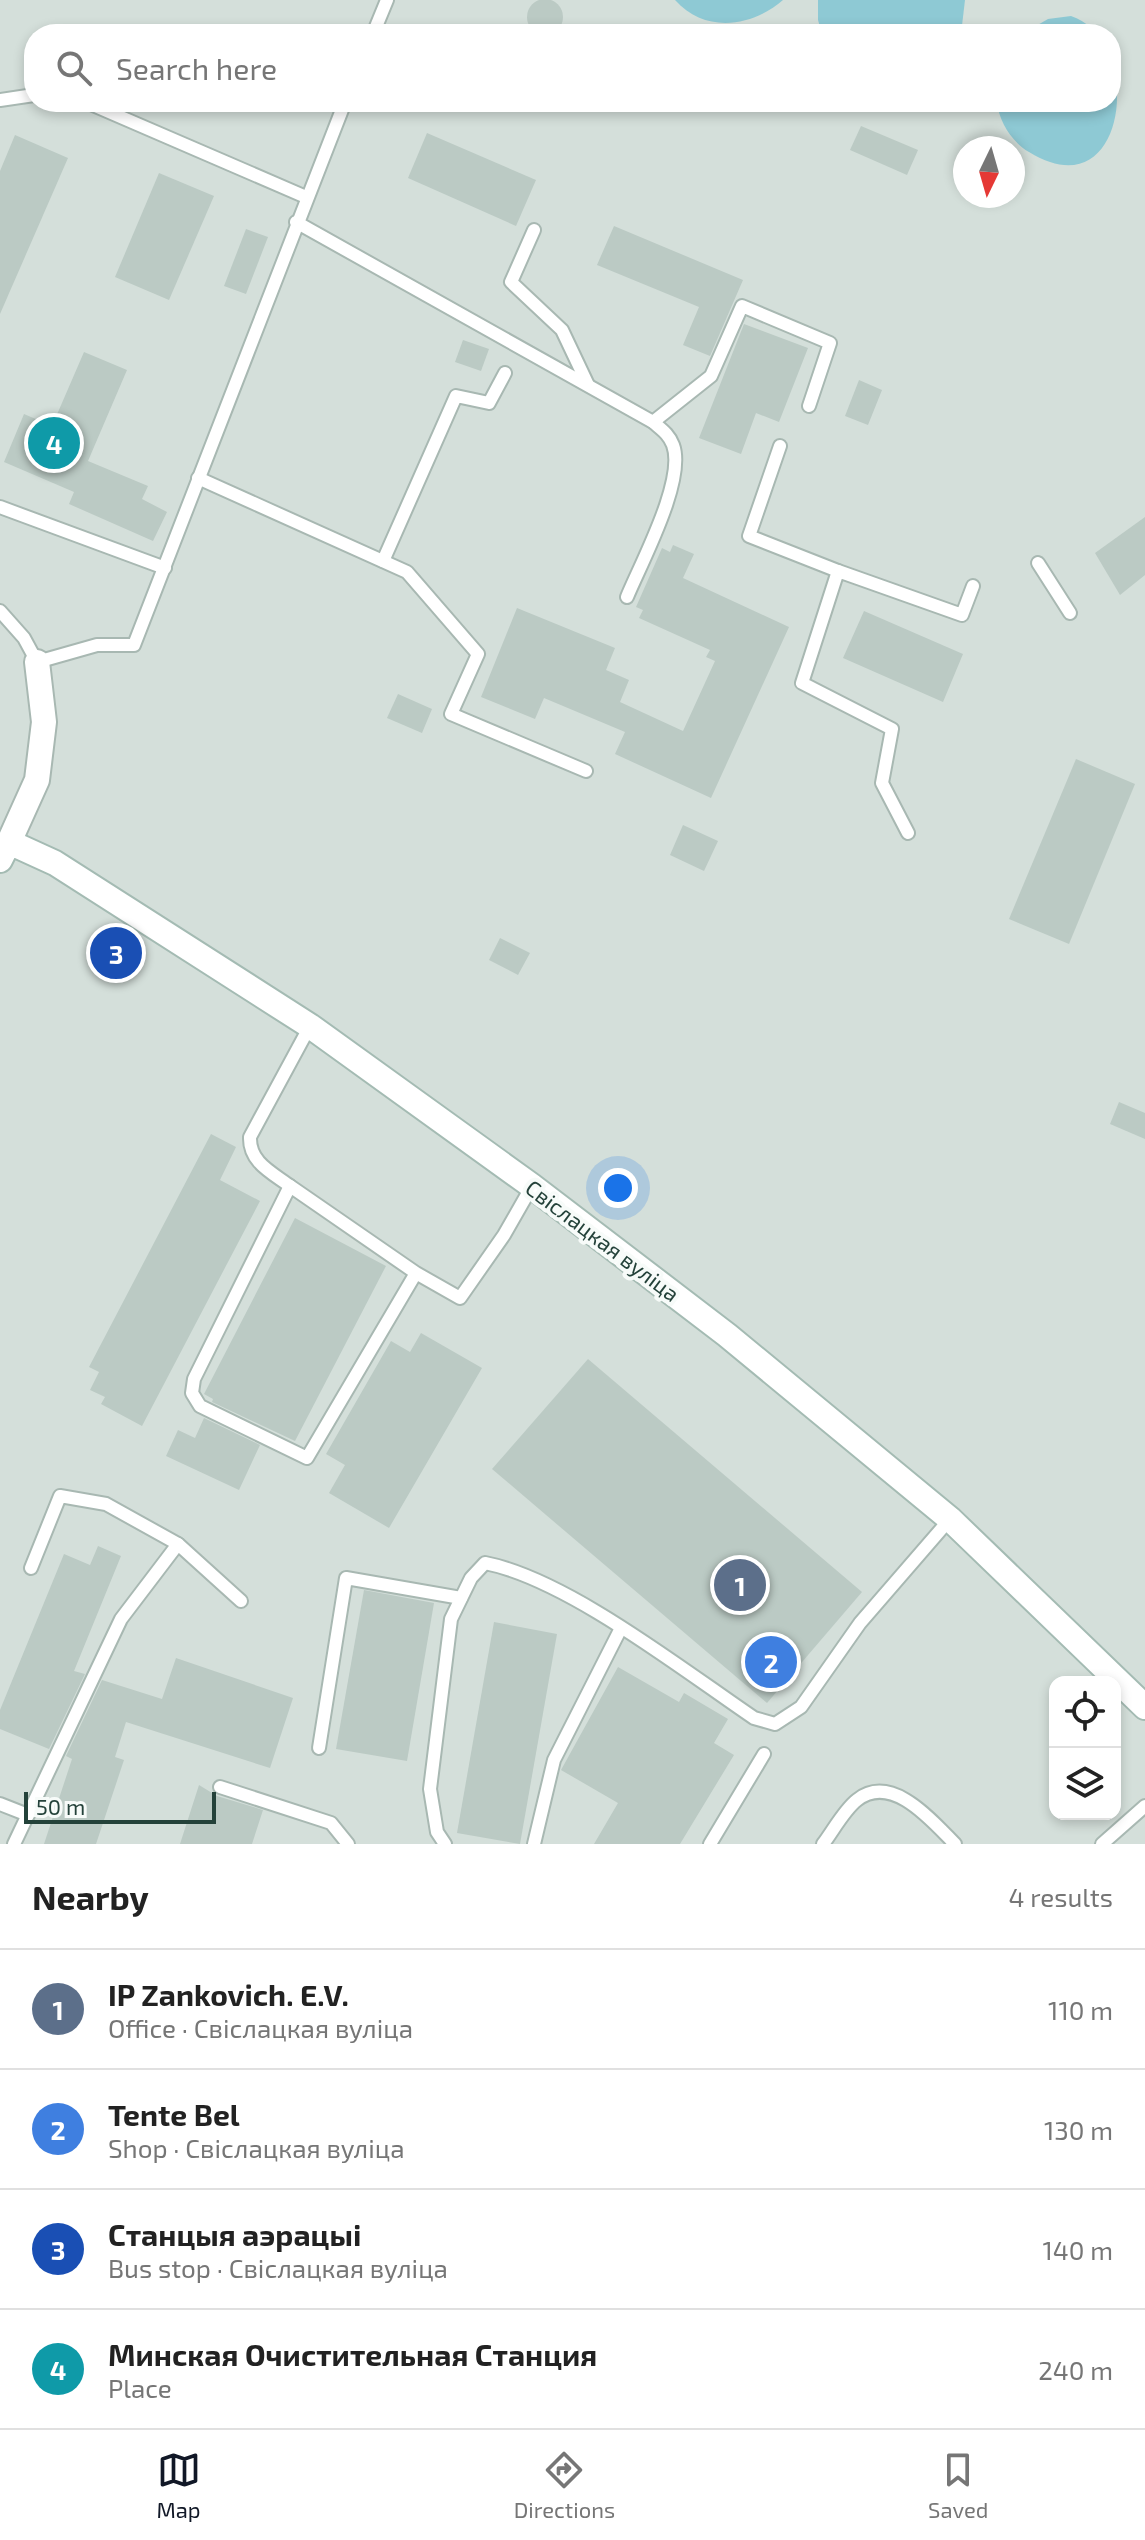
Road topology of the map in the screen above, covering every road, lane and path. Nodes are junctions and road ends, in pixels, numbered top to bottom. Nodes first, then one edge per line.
1 (387, 0) edge
2 (377, 24) edge
3 (24, 96) edge
4 (0, 100) edge
5 (109, 112) edge
6 (341, 112) edge
7 (306, 197) junction
8 (296, 222) junction
9 (534, 230) dead end
10 (505, 373) dead end
11 (589, 387) junction
12 (809, 406) dead end
13 (653, 422) junction
14 (780, 446) dead end
15 (198, 478) junction
16 (0, 507) edge
17 (383, 561) junction
18 (1038, 563) dead end
19 (165, 568) junction
20 (838, 571) junction
21 (973, 586) dead end
22 (627, 597) dead end
23 (0, 611) edge
24 (1070, 613) dead end
25 (37, 662) junction
26 (586, 771) dead end
27 (908, 833) dead end
28 (3, 847) edge
29 (310, 1026) junction
30 (290, 1186) junction
31 (532, 1186) junction
32 (416, 1273) junction
33 (950, 1519) junction
34 (178, 1544) junction
35 (31, 1568) dead end
36 (461, 1598) junction
37 (241, 1601) dead end
38 (621, 1628) junction
39 (1145, 1707) edge
40 (319, 1748) dead end
41 (764, 1754) dead end
42 (220, 1787) dead end
43 (0, 1804) edge
44 (1145, 1806) edge
45 (28, 1815) junction
46 (14, 1844) edge
47 (348, 1844) edge
48 (445, 1844) edge
49 (534, 1844) edge
50 (710, 1844) edge
51 (823, 1844) edge
52 (955, 1844) edge
53 (1102, 1844) edge

1 - 2 lane
3 - 4 lane
5 - 7 lane
6 - 7 lane
7 - 8 lane
8 - 11 lane
8 - 15 lane
9 - 11 lane
10 - 17 lane
11 - 13 lane
12 - 13 lane
13 - 22 lane
14 - 20 lane
15 - 17 lane
15 - 19 lane
16 - 19 lane
17 - 26 lane
18 - 24 lane
19 - 25 lane
20 - 21 lane
20 - 27 lane
23 - 25 lane
25 - 28 street
28 - 29 street, Свіслацкая вуліца
29 - 30 lane
29 - 31 street, Свіслацкая вуліца
30 - 32 lane
30 - 32 lane
31 - 32 lane
31 - 33 street, Свіслацкая вуліца
33 - 38 lane
33 - 39 street, Свіслацкая вуліца
34 - 35 lane
34 - 37 lane
34 - 45 lane
36 - 38 lane
36 - 40 lane
36 - 48 lane
38 - 49 lane
41 - 50 lane
42 - 47 lane
43 - 45 lane
44 - 53 lane
45 - 46 lane
51 - 52 lane

